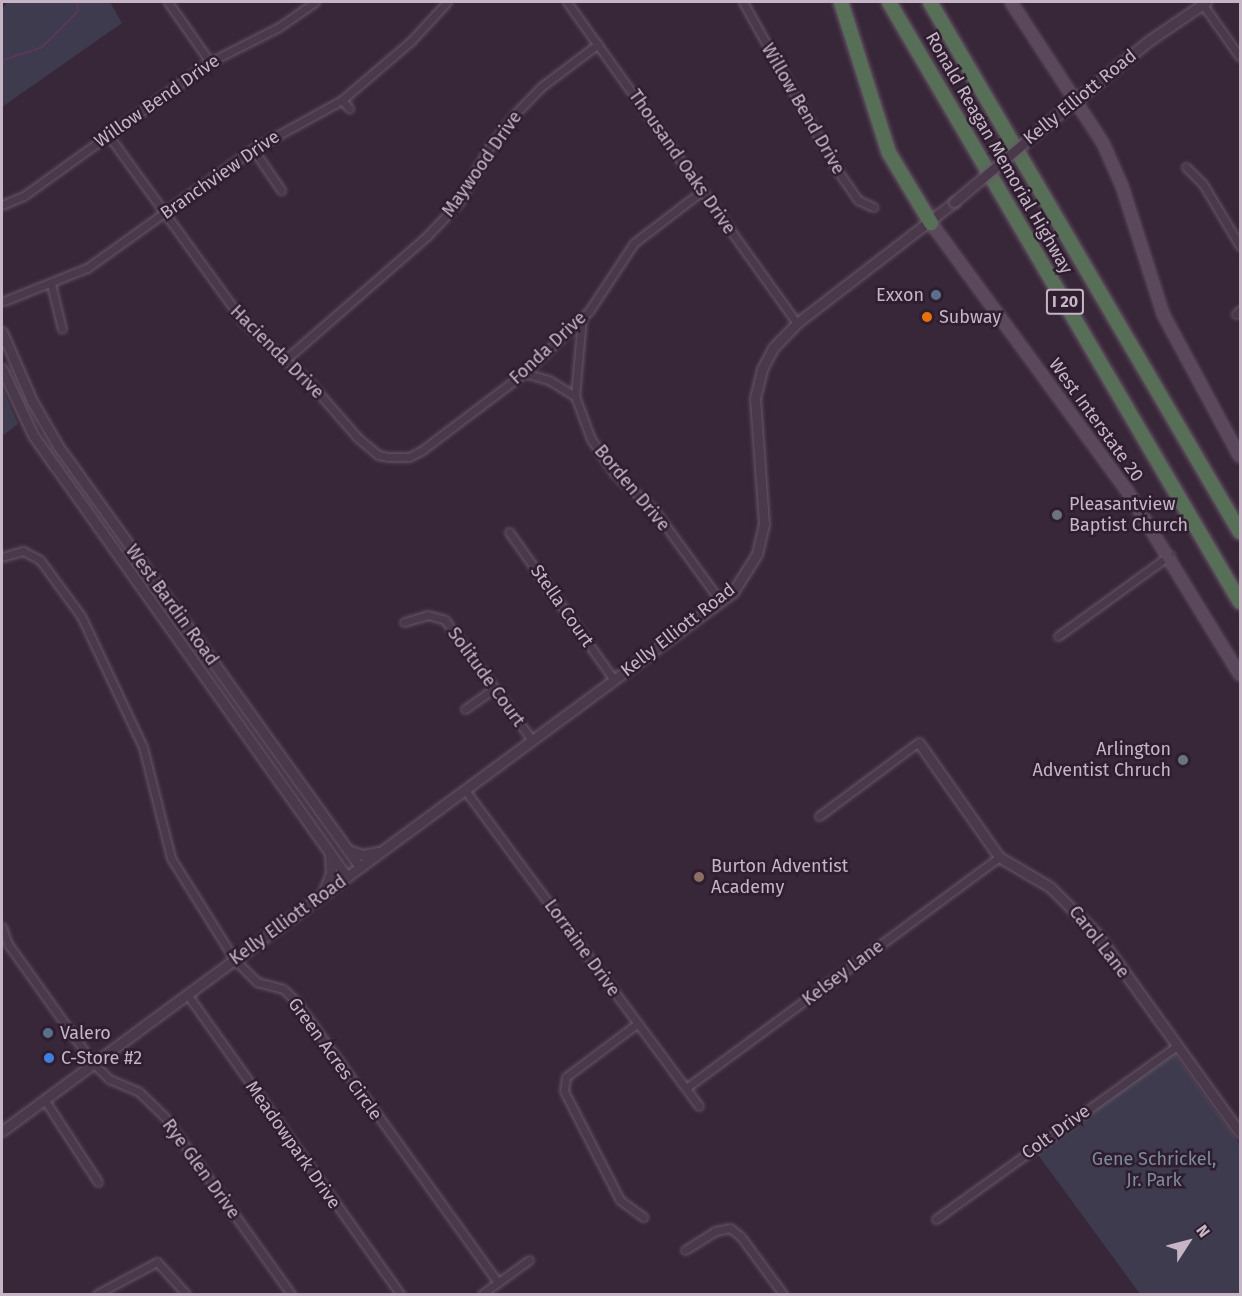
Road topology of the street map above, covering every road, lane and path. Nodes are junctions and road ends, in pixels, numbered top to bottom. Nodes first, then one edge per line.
1 (168, 2) edge
2 (315, 2) edge
3 (447, 2) edge
4 (567, 2) edge
5 (743, 2) edge
6 (841, 2) edge
7 (890, 2) edge
8 (930, 2) edge
9 (1011, 2) edge
10 (1203, 2) edge
11 (598, 44) junction
12 (1240, 57) edge
13 (210, 62) junction
14 (1076, 99) junction
15 (342, 100) junction
16 (349, 108) dead end
17 (109, 136) junction
18 (253, 149) junction
19 (1186, 167) dead end
20 (281, 190) dead end
21 (702, 191) junction
22 (2, 205) edge
23 (873, 207) dead end
24 (166, 212) junction
25 (931, 223) junction
26 (1240, 246) edge
27 (51, 284) junction
28 (4, 300) dead end
29 (582, 317) junction
30 (796, 323) junction
31 (62, 328) dead end
32 (2, 332) edge
33 (286, 359) junction
34 (2, 369) edge
35 (524, 373) junction
36 (575, 396) junction
37 (32, 401) junction
38 (18, 406) junction
39 (400, 457) joint
40 (1240, 457) edge
41 (509, 532) dead end
42 (1240, 532) edge
43 (1170, 555) junction
44 (2, 558) edge
45 (721, 602) junction
46 (1240, 602) edge
47 (405, 622) dead end
48 (1058, 636) dead end
49 (1240, 675) edge
50 (614, 680) junction
51 (494, 688) junction
52 (465, 709) dead end
53 (532, 740) junction
54 (918, 743) joint
55 (465, 790) junction
56 (819, 816) dead end
57 (348, 850) junction
58 (382, 851) junction
59 (330, 853) junction
60 (999, 857) junction
61 (360, 867) junction
62 (347, 877) junction
63 (321, 896) junction
64 (2, 927) edge
65 (234, 959) junction
66 (187, 994) junction
67 (638, 1023) junction
68 (1177, 1046) junction
69 (93, 1063) junction
70 (686, 1088) junction
71 (44, 1099) junction
72 (699, 1106) dead end
73 (2, 1131) edge
74 (1240, 1133) edge
75 (98, 1182) dead end
76 (643, 1217) dead end
77 (936, 1219) dead end
78 (685, 1250) dead end
79 (529, 1260) dead end
80 (498, 1283) junction
81 (97, 1294) edge
82 (186, 1294) edge
83 (291, 1294) edge
84 (400, 1294) edge
85 (482, 1294) edge
86 (783, 1294) edge

1 - 13 street
2 - 13 street, Willow Bend Drive
3 - 15 street, Branchview Drive
4 - 11 street, Thousand Oaks Drive
5 - 23 street, Willow Bend Drive
6 - 25 highway
7 - 46 highway, Ronald Reagan Memorial Highway / I 20
8 - 42 highway, Ronald Reagan Memorial Highway / I 20
9 - 14 main road
10 - 12 street
10 - 14 street, Kelly Elliott Road
11 - 21 street, Thousand Oaks Drive
11 - 33 street, Maywood Drive
13 - 17 street, Willow Bend Drive
14 - 25 street, Kelly Elliott Road, bridge
14 - 40 main road
15 - 16 street
15 - 18 street, Branchview Drive
17 - 22 street, Willow Bend Drive
17 - 24 street, Hacienda Drive
18 - 20 street
18 - 24 street, Branchview Drive
19 - 26 street
21 - 29 street, Fonda Drive
21 - 30 street, Thousand Oaks Drive
24 - 27 street, Branchview Drive
24 - 33 street, Hacienda Drive
25 - 30 street, Kelly Elliott Road
25 - 43 main road, West Interstate 20
27 - 28 street, Branchview Drive
27 - 31 street
29 - 35 street, Fonda Drive
29 - 36 street, Borden Drive
30 - 45 street, Kelly Elliott Road
32 - 37 street, West Bardin Road
33 - 39 street, Hacienda Drive
34 - 38 street, West Bardin Road
35 - 36 street
35 - 39 street, Fonda Drive
36 - 45 street, Borden Drive
37 - 38 street
37 - 57 street, West Bardin Road
38 - 59 street, West Bardin Road
41 - 50 street, Stella Court
43 - 48 street
43 - 49 main road, West Interstate 20
44 - 65 street, Green Acres Circle
45 - 50 street, Kelly Elliott Road
47 - 51 street, Solitude Court
50 - 53 street, Kelly Elliott Road
51 - 52 street
51 - 53 street, Solitude Court
53 - 55 street, Kelly Elliott Road
54 - 56 street
54 - 60 street, Carol Lane
55 - 58 street, Kelly Elliott Road
55 - 67 street, Lorraine Drive
57 - 58 street
57 - 61 street, West Bardin Road
58 - 61 street, Kelly Elliott Road
59 - 62 street, West Bardin Road
59 - 63 street
60 - 68 street, Carol Lane
60 - 70 street, Kelsey Lane
61 - 62 street, Kelly Elliott Road
62 - 63 street, Kelly Elliott Road
63 - 65 street, Kelly Elliott Road
64 - 69 street
65 - 66 street, Kelly Elliott Road
65 - 80 street, Green Acres Circle
66 - 69 street, Kelly Elliott Road
66 - 84 street, Meadowpark Drive
67 - 70 street, Lorraine Drive
67 - 76 street
68 - 74 street, Carol Lane
68 - 77 street, Colt Drive
69 - 71 street, Kelly Elliott Road
69 - 83 street, Rye Glen Drive
70 - 72 street, Lorraine Drive
71 - 73 street, Kelly Elliott Road
71 - 75 street
78 - 86 street
79 - 80 street
80 - 85 street
81 - 82 street

